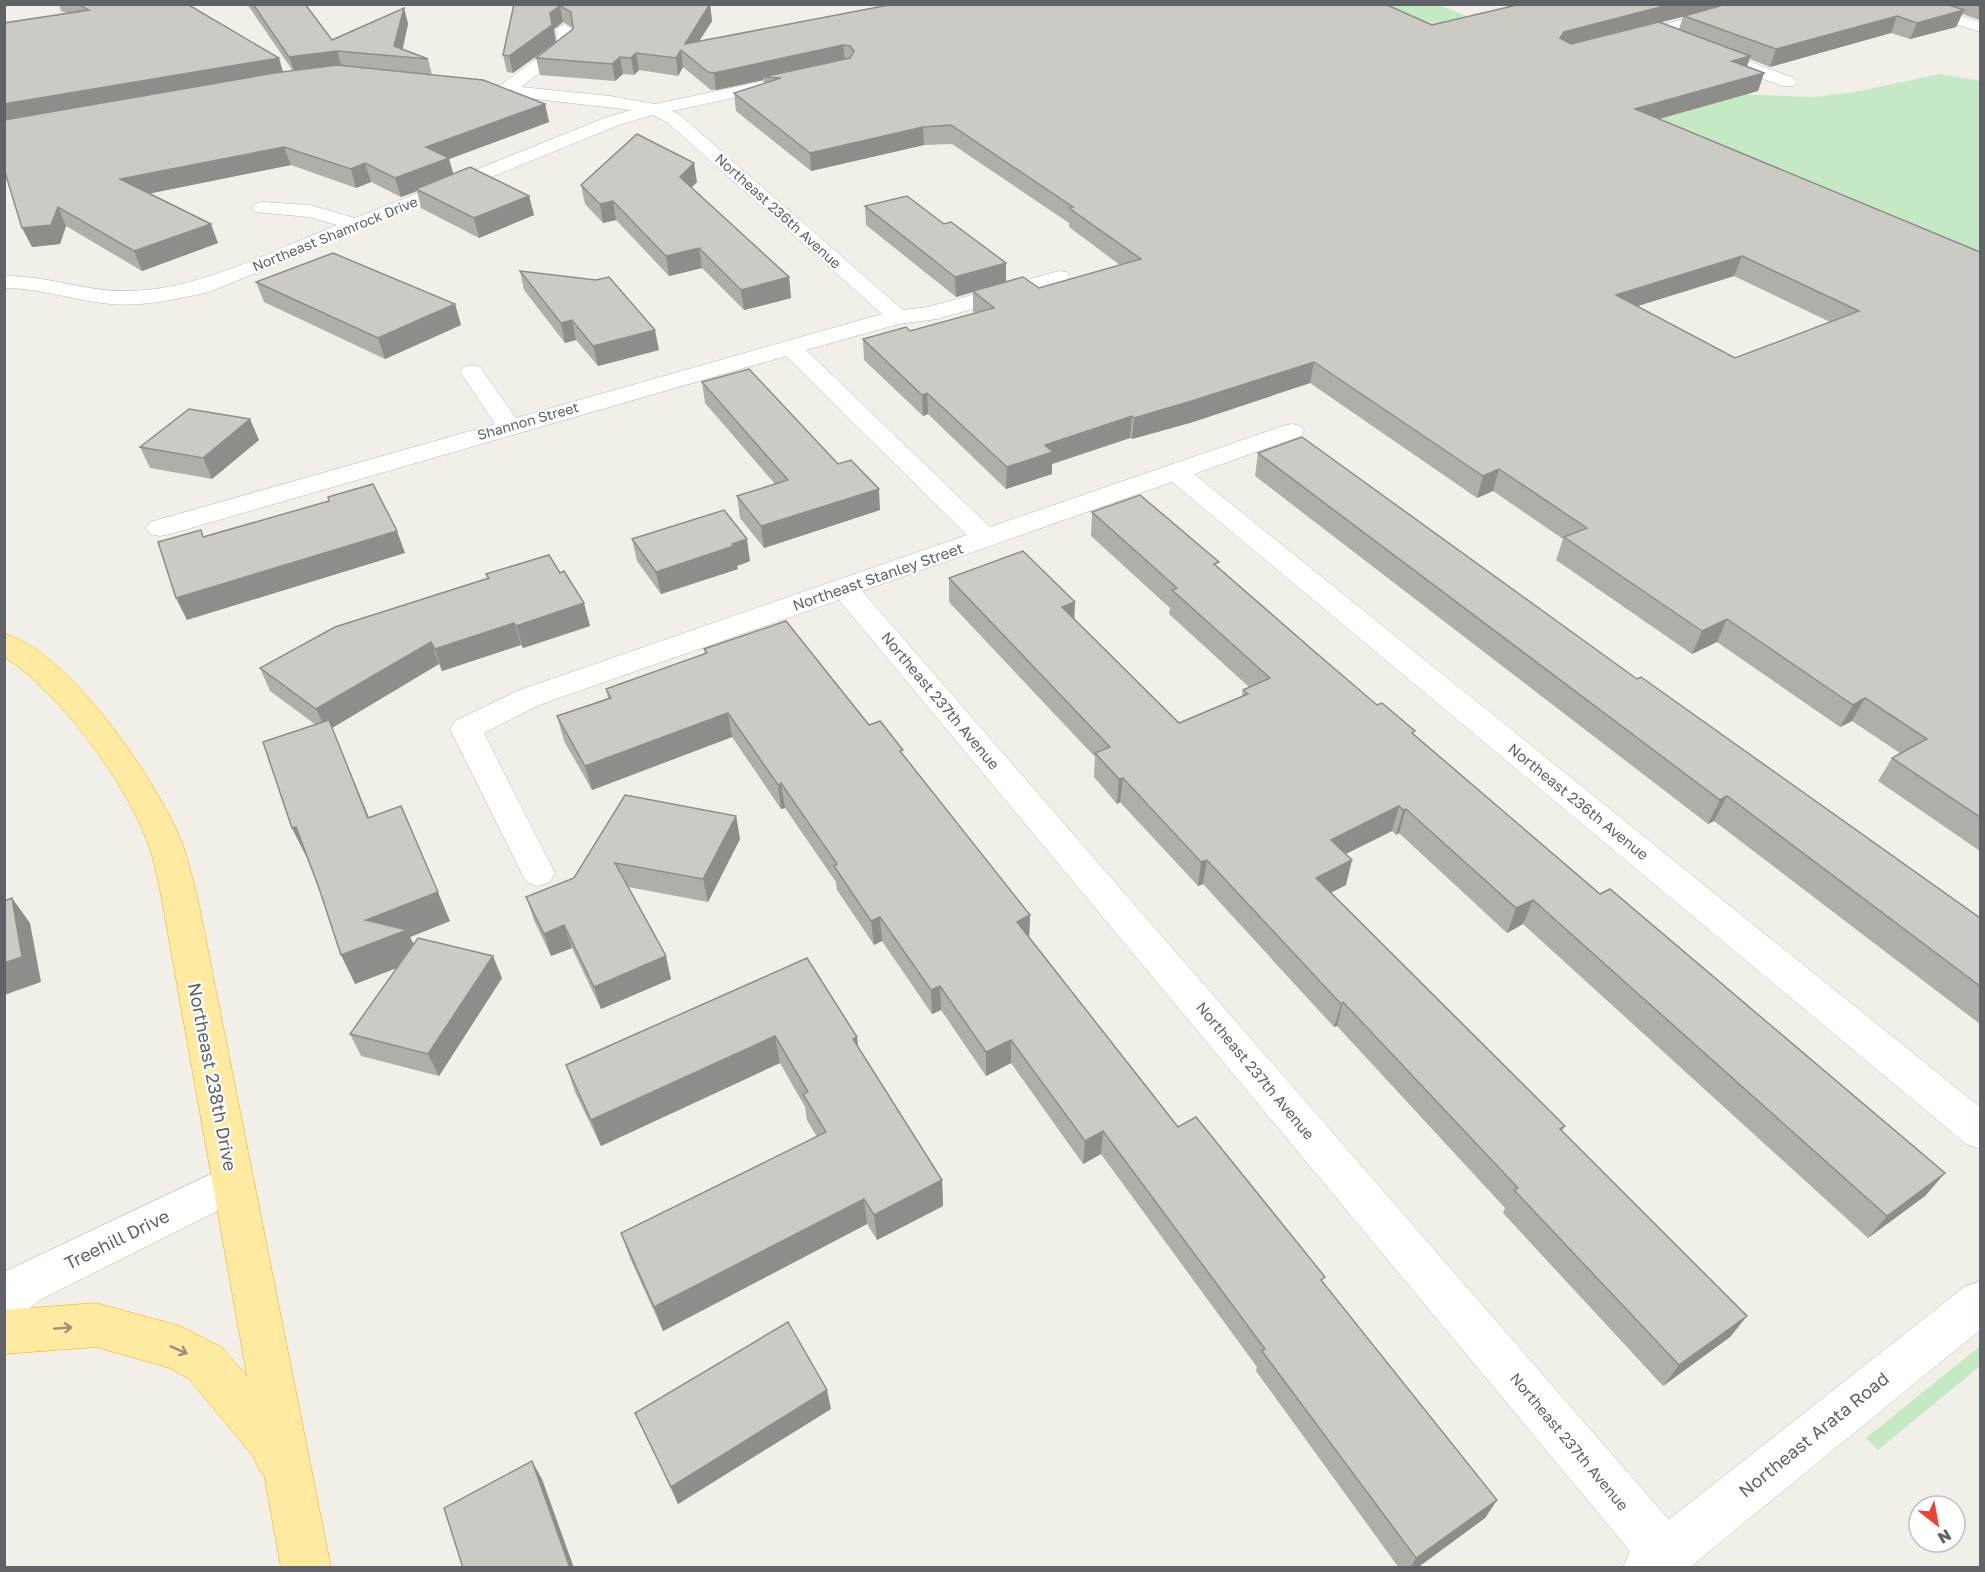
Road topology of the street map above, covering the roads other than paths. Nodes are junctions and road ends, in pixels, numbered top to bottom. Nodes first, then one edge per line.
1 (1761, 4) edge
2 (1909, 4) edge
3 (1980, 27) edge
4 (564, 29) edge
5 (1654, 32) junction
6 (1610, 43) edge
7 (800, 79) edge
8 (1788, 82) dead end
9 (450, 85) edge
10 (505, 90) junction
11 (655, 109) junction
12 (262, 208) dead end
13 (358, 225) junction
14 (1059, 277) dead end
15 (4, 282) edge
16 (898, 317) junction
17 (790, 347) junction
18 (472, 372) dead end
19 (509, 426) junction
20 (1292, 431) dead end
21 (1176, 472) junction
22 (160, 528) dead end
23 (986, 539) junction
24 (845, 589) junction
25 (4, 643) edge
26 (538, 873) dead end
27 (1980, 1131) edge
28 (232, 1184) junction
29 (4, 1300) edge
30 (1980, 1302) edge
31 (4, 1332) edge
32 (288, 1473) junction
33 (1656, 1561) edge
34 (306, 1568) edge

1 - 5 street
2 - 3 street
4 - 10 street
5 - 6 street
5 - 8 street
7 - 11 street, Northeast Shamrock Drive
9 - 10 street
10 - 11 street
11 - 13 street, Northeast Shamrock Drive
11 - 16 street, Northeast 236th Avenue
12 - 13 street
13 - 15 street, Northeast Shamrock Drive
14 - 16 street, Shannon Street
16 - 17 street, Shannon Street
17 - 19 street, Shannon Street
17 - 23 street
18 - 19 street
19 - 22 street, Shannon Street
20 - 21 street, Northeast Stanley Street
21 - 23 street, Northeast Stanley Street
21 - 27 street, Northeast 236th Avenue
23 - 24 street, Northeast Stanley Street
24 - 26 street, Northeast Stanley Street
24 - 33 street, Northeast 237th Avenue
25 - 28 highway, Northeast 238th Drive
28 - 29 street, Treehill Drive
28 - 32 highway, Northeast 238th Drive
30 - 33 street, Northeast Arata Road
31 -> 32 highway
32 - 34 highway, Northeast 238th Drive

